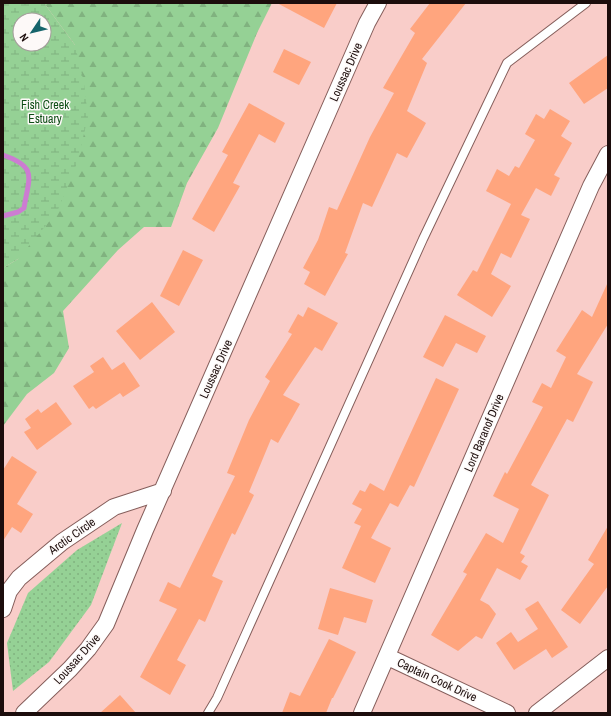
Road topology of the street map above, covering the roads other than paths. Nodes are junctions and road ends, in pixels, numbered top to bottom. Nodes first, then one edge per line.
1 (378, 3) edge
2 (586, 3) edge
3 (608, 154) edge
4 (163, 491) junction
5 (3, 609) edge
6 (388, 656) junction
7 (608, 658) edge
8 (24, 713) edge
9 (208, 713) edge
10 (362, 713) edge
11 (507, 713) edge
12 (537, 713) edge

1 - 4 street, Loussac Drive
2 - 9 lane
3 - 6 street, Lord Baranof Drive
4 - 5 street, Arctic Circle
4 - 8 street, Loussac Drive
6 - 10 street, Lord Baranof Drive
6 - 11 street, Captain Cook Drive
7 - 12 street

